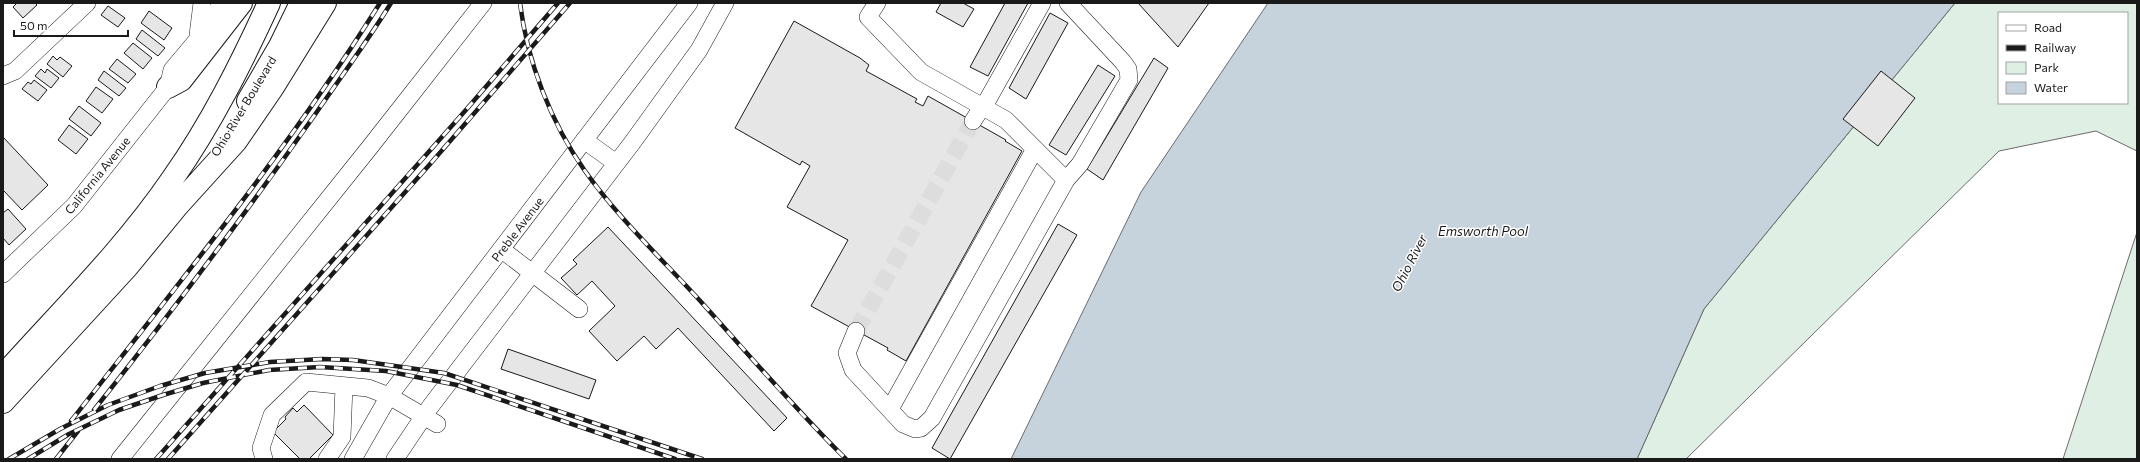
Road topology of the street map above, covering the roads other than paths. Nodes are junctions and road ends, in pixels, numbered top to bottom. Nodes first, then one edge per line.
1 (87, 3) edge
2 (202, 3) edge
3 (222, 3) edge
4 (241, 3) edge
5 (269, 3) edge
6 (301, 3) edge
7 (325, 3) edge
8 (483, 3) edge
9 (689, 3) edge
10 (725, 3) edge
11 (877, 3) edge
12 (1042, 3) edge
13 (1068, 3) edge
14 (198, 39) junction
15 (3, 76) edge
16 (168, 86) junction
17 (979, 112) junction
18 (584, 140) junction
19 (1035, 149) junction
20 (616, 163) junction
21 (1066, 180) junction
22 (178, 205) junction
23 (501, 249) junction
24 (533, 272) junction
25 (3, 274) edge
26 (579, 309) dead end
27 (856, 331) tunnel mouth
28 (3, 376) edge
29 (344, 386) junction
30 (389, 396) junction
31 (3, 402) edge
32 (890, 409) junction
33 (430, 420) junction
34 (120, 459) edge
35 (264, 459) edge
36 (327, 459) edge
37 (353, 459) edge
38 (395, 459) edge

1 - 15 street
2 - 14 street
3 - 14 street, California Avenue
4 - 16 highway
5 - 28 highway
6 - 22 highway, Ohio River Boulevard
7 - 22 highway
8 - 34 street
9 - 18 street, Preble Avenue
10 - 20 street
11 - 17 street
12 - 17 street
13 - 21 street
14 - 16 street, California Avenue
16 - 25 street, California Avenue
17 - 19 street
18 - 20 street
18 - 23 street, Preble Avenue
19 - 21 street
19 - 32 street
20 - 24 street
21 - 32 street
22 - 31 highway
23 - 24 street
23 - 30 street, Preble Avenue
24 - 26 street
24 - 33 street
27 - 32 street
29 - 30 street
29 - 35 street
29 - 36 street
30 - 33 street
30 - 37 street, Preble Avenue
33 - 38 street

